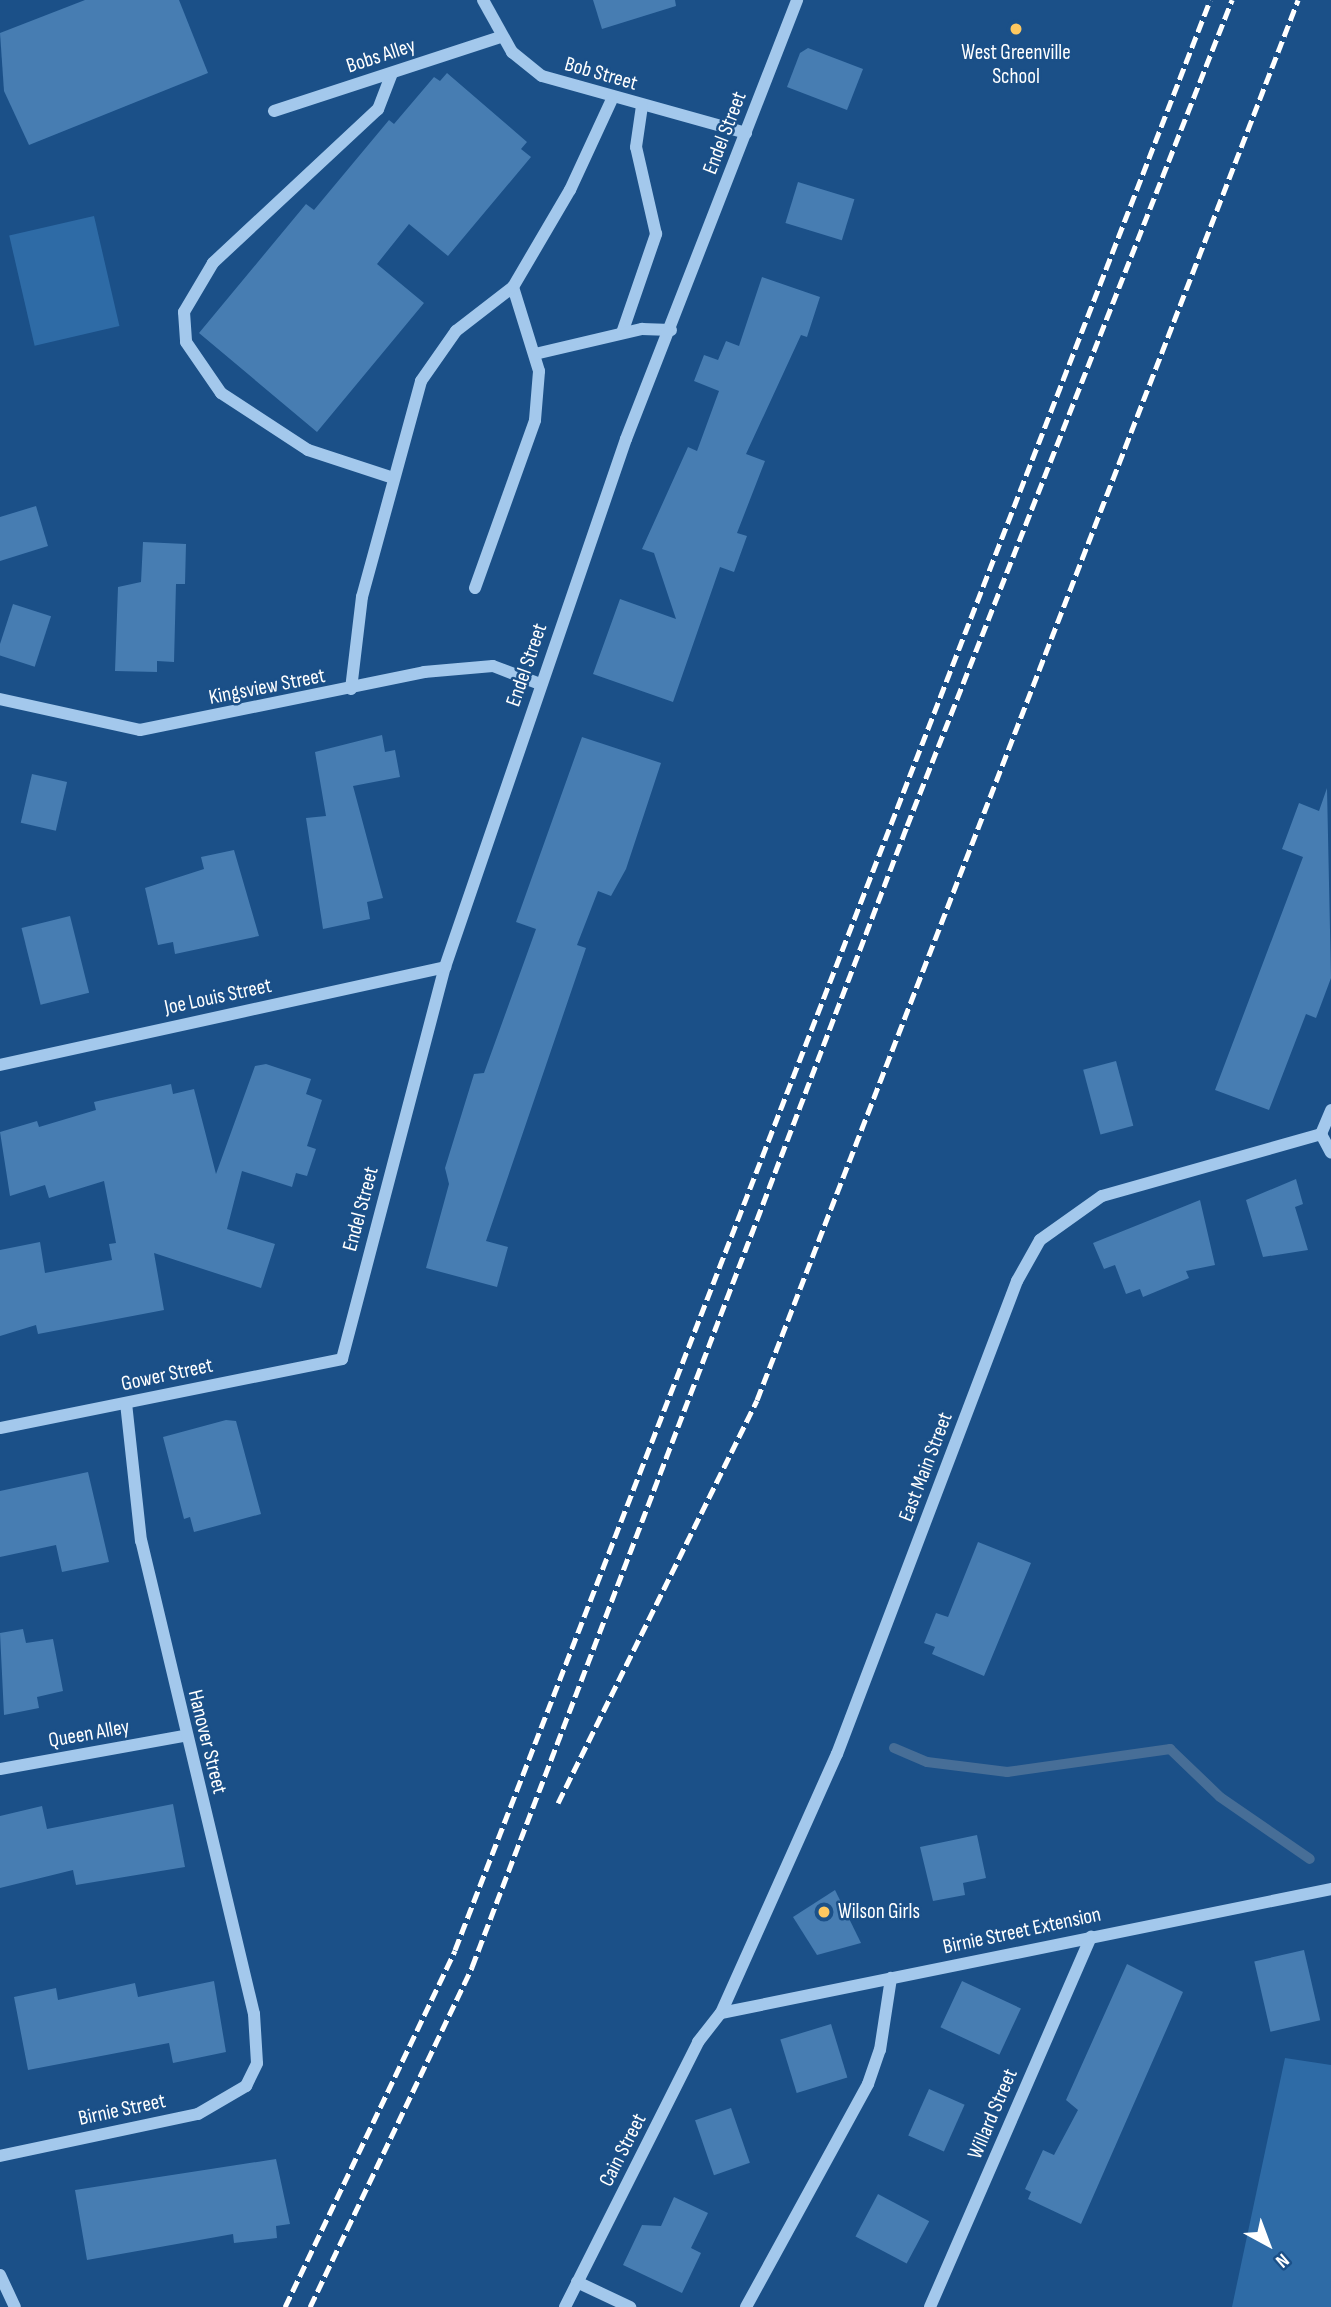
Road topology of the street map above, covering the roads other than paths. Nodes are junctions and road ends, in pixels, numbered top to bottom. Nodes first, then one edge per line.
1 (483, 0) edge
2 (797, 0) edge
3 (501, 37) junction
4 (392, 73) junction
5 (612, 99) junction
6 (642, 106) junction
7 (274, 111) dead end
8 (746, 133) junction
9 (513, 286) junction
10 (671, 330) junction
11 (622, 333) junction
12 (535, 354) junction
13 (393, 478) junction
14 (475, 588) dead end
15 (540, 684) junction
16 (351, 689) junction
17 (0, 699) edge
18 (445, 967) junction
19 (0, 1065) edge
20 (1331, 1110) edge
21 (1321, 1134) junction
22 (1331, 1153) edge
23 (342, 1359) joint
24 (126, 1404) junction
25 (0, 1429) edge
26 (184, 1736) junction
27 (0, 1769) edge
28 (1331, 1889) edge
29 (1091, 1937) junction
30 (891, 1978) junction
31 (721, 2013) junction
32 (246, 2086) joint
33 (0, 2156) edge
34 (0, 2275) edge
35 (577, 2282) junction
36 (15, 2307) edge
37 (565, 2307) edge
38 (630, 2307) edge
39 (746, 2307) edge
40 (930, 2307) edge

1 - 3 street, Bob Street
2 - 8 street, Endel Street
3 - 4 street, Bobs Alley
3 - 5 street, Bob Street
4 - 7 street, Bobs Alley
4 - 13 street
5 - 6 street, Bob Street
5 - 9 street
6 - 8 street, Bob Street
6 - 11 street
8 - 10 street, Endel Street
9 - 12 street
9 - 13 street
10 - 11 street
10 - 15 street, Endel Street
11 - 12 street
12 - 14 street
13 - 16 street
15 - 16 street, Kingsview Street
15 - 18 street, Endel Street
16 - 17 street, Kingsview Street
18 - 19 street, Joe Louis Street
18 - 23 street, Endel Street
20 - 21 street
21 - 22 street
21 - 31 street, East Main Street
23 - 24 street, Gower Street
24 - 25 street, Gower Street
24 - 26 street, Hanover Street
26 - 27 street, Queen Alley
26 - 32 street, Hanover Street
28 - 29 street, Birnie Street Extension
29 - 30 street, Birnie Street Extension
29 - 40 street, Willard Street
30 - 31 street, Birnie Street Extension
30 - 39 street
31 - 35 street, Cain Street
32 - 33 street, Birnie Street
34 - 36 street
35 - 37 street, Cain Street
35 - 38 street

